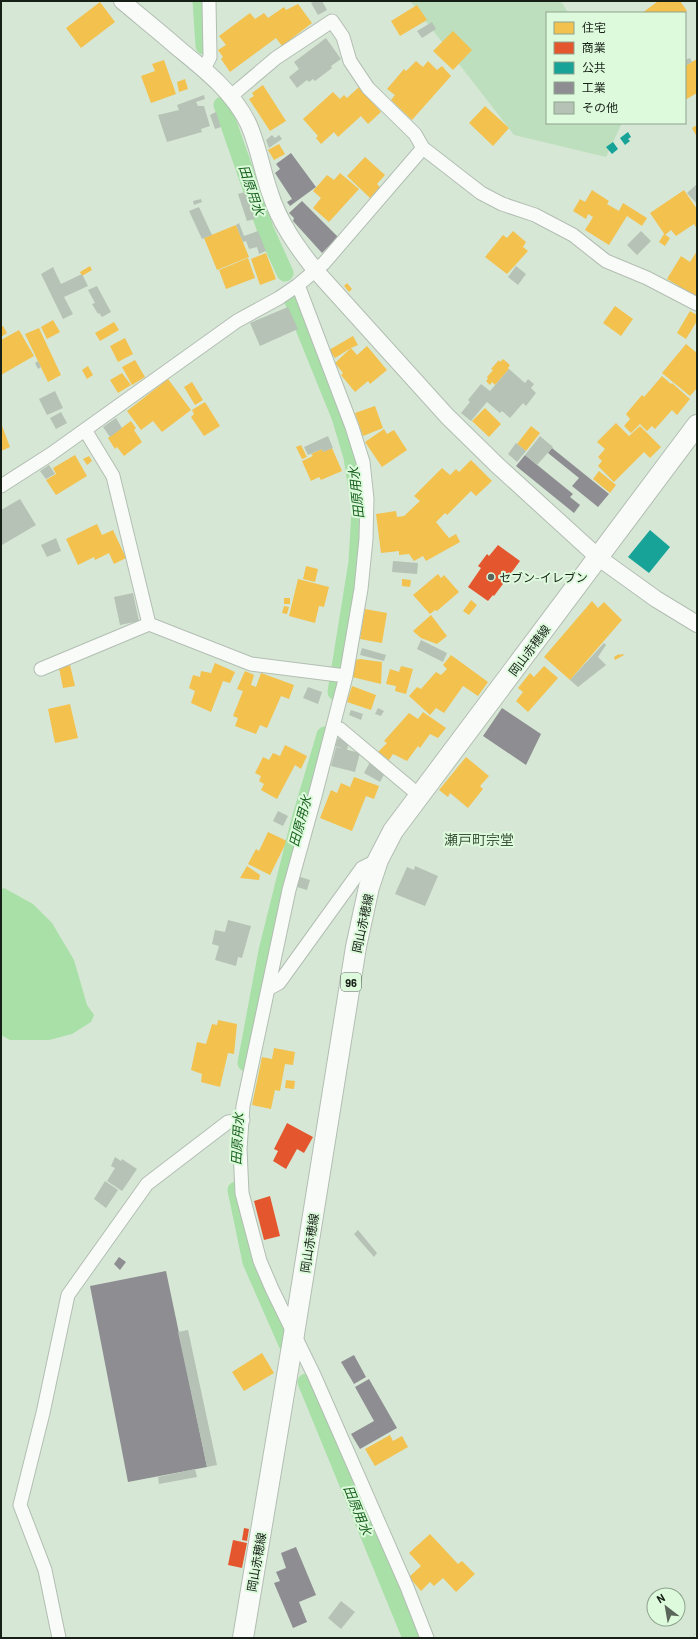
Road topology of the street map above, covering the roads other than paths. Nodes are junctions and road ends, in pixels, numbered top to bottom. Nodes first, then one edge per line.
1 (122, 1) edge
2 (209, 1) edge
3 (204, 69) junction
4 (231, 96) junction
5 (424, 148) junction
6 (316, 271) junction
7 (298, 284) junction
8 (697, 304) edge
9 (697, 425) edge
10 (85, 430) junction
11 (1, 486) edge
12 (599, 558) junction
13 (149, 624) junction
14 (697, 624) edge
15 (41, 669) dead end
16 (340, 675) junction
17 (333, 726) junction
18 (420, 796) junction
19 (378, 860) junction
20 (268, 989) junction
21 (237, 1121) junction
22 (294, 1334) junction
23 (59, 1638) edge
24 (243, 1638) edge
25 (427, 1638) edge

1 - 3 street
2 - 3 street
3 - 4 street
4 - 5 street
4 - 6 street
5 - 6 street
5 - 8 street
6 - 7 street
6 - 12 street
7 - 10 street
7 - 16 street
9 - 12 main road, 岡山赤穂線 / 96
10 - 11 street
10 - 13 street
12 - 14 street
12 - 18 main road, 岡山赤穂線 / 96
13 - 15 street
13 - 16 street
16 - 17 street
17 - 18 street
17 - 20 street
18 - 19 main road, 岡山赤穂線 / 96
19 - 20 street
19 - 22 main road, 岡山赤穂線 / 96
20 - 21 street
21 - 22 street
21 - 23 street
22 - 24 main road, 岡山赤穂線 / 96
22 - 25 street

